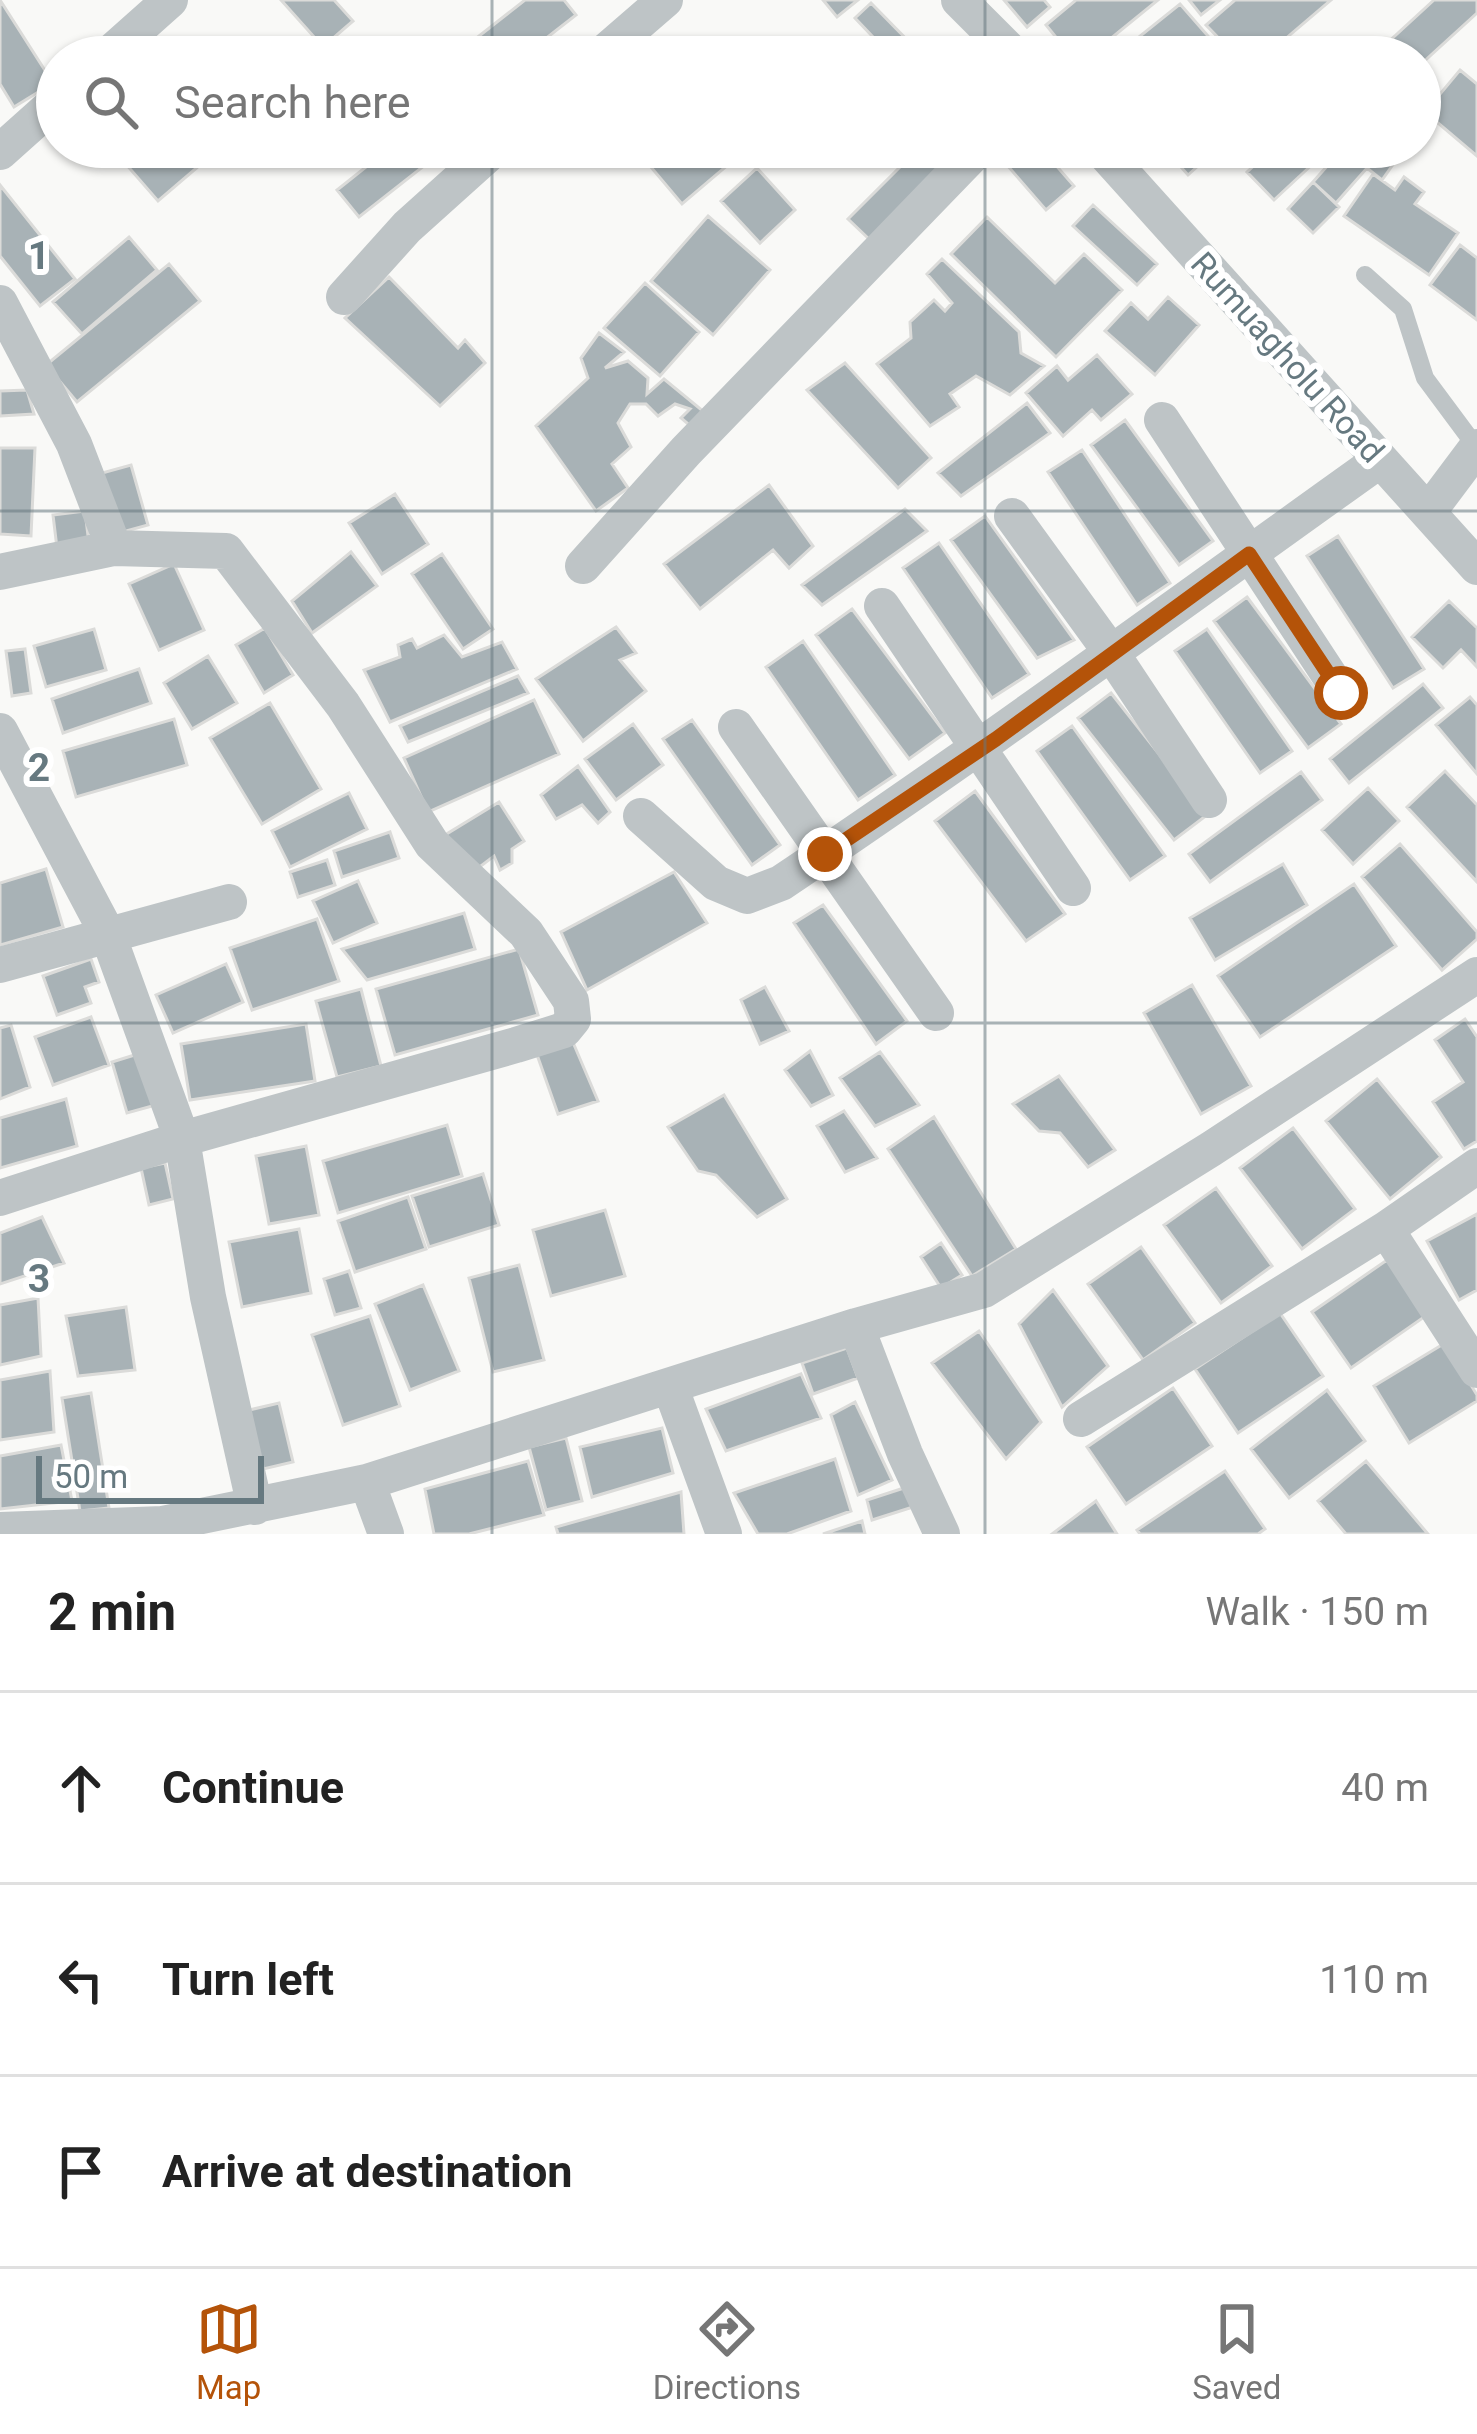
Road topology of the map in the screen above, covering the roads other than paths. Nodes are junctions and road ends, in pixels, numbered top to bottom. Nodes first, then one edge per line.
1 (170, 0) edge
2 (664, 0) edge
3 (959, 0) edge
4 (130, 36) edge
5 (623, 36) edge
6 (995, 36) edge
7 (36, 120) edge
8 (0, 152) edge
9 (473, 168) edge
10 (960, 168) edge
11 (1118, 168) edge
12 (1365, 275) dead end
13 (344, 297) dead end
14 (0, 303) edge
15 (1162, 420) dead end
16 (1477, 447) edge
17 (1380, 460) junction
18 (1429, 511) junction
19 (1012, 516) dead end
20 (115, 548) junction
21 (1249, 554) junction
22 (583, 566) dead end
23 (1477, 567) edge
24 (0, 572) edge
25 (882, 606) dead end
26 (1111, 652) junction
27 (1341, 693) dead end
28 (736, 727) dead end
29 (0, 731) edge
30 (979, 750) junction
31 (1209, 800) dead end
32 (641, 816) dead end
33 (825, 854) junction
34 (1073, 888) dead end
35 (229, 902) dead end
36 (108, 934) junction
37 (0, 965) edge
38 (1477, 975) edge
39 (936, 1013) dead end
40 (182, 1139) junction
41 (1477, 1166) edge
42 (0, 1198) edge
43 (1386, 1228) junction
44 (856, 1326) junction
45 (1477, 1370) edge
46 (670, 1386) junction
47 (1081, 1419) dead end
48 (367, 1482) junction
49 (255, 1507) junction
50 (0, 1529) edge
51 (386, 1534) edge
52 (724, 1534) edge
53 (942, 1534) edge

1 - 4 street
2 - 5 street
3 - 6 street
7 - 8 street
9 - 13 street
10 - 22 street
11 - 17 street, Rumuagholu Road
12 - 16 lane
14 - 20 street
15 - 21 street
16 - 18 street
17 - 18 street, Rumuagholu Road
17 - 21 street
18 - 23 street, Rumuagholu Road
19 - 26 street
20 - 24 street
20 - 40 street
21 - 26 street
21 - 27 street
25 - 30 street
26 - 30 street
26 - 31 street
28 - 33 street
29 - 36 street
30 - 33 street
30 - 34 street
32 - 33 street
33 - 39 street
35 - 36 street
36 - 37 street
36 - 40 street
38 - 44 street
40 - 42 street
40 - 49 street
41 - 43 street
43 - 45 street
43 - 47 street
44 - 46 street
44 - 53 street
46 - 48 street
46 - 52 street
48 - 49 street
48 - 51 street
49 - 50 street

